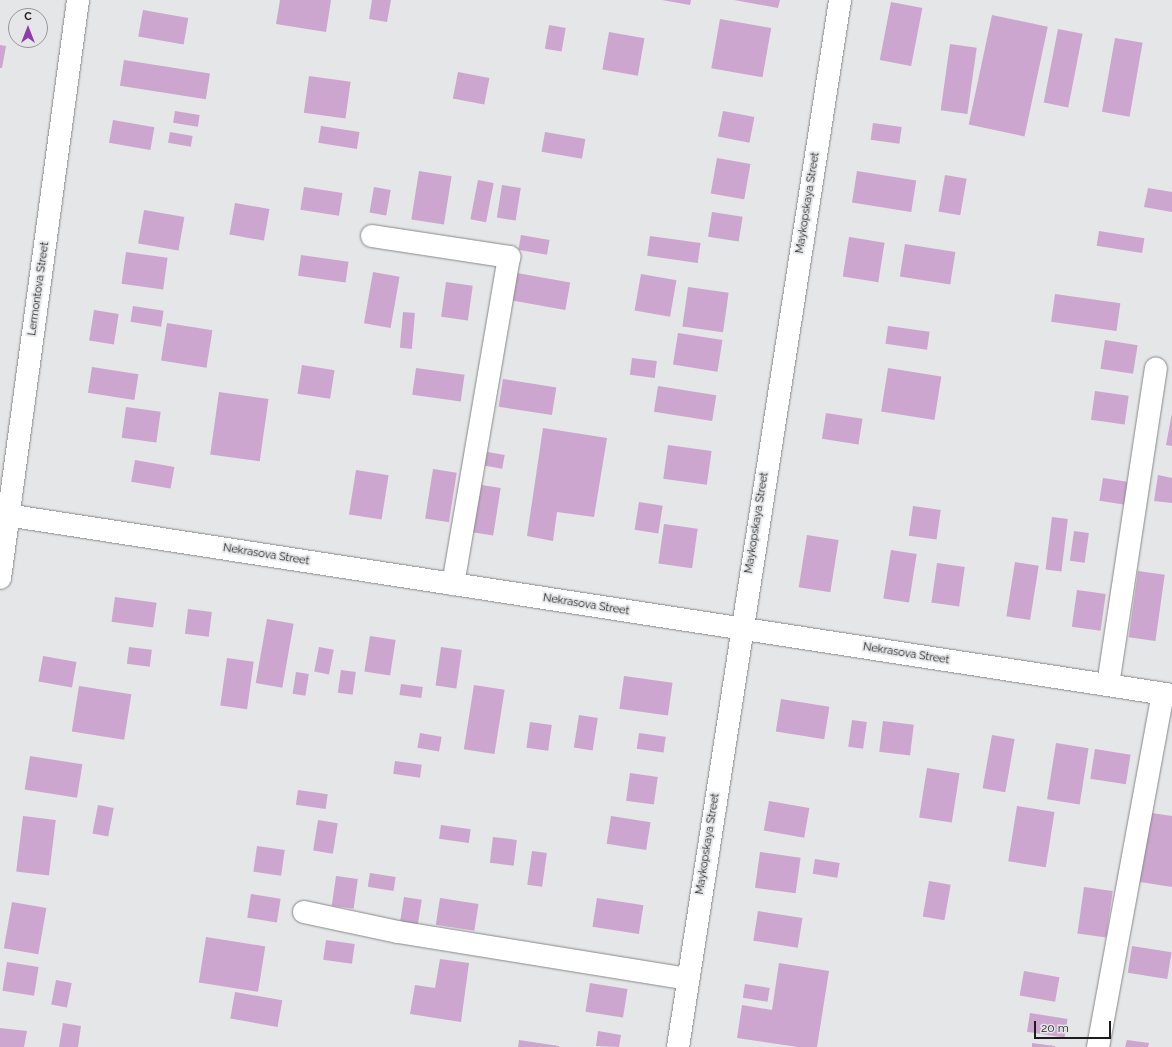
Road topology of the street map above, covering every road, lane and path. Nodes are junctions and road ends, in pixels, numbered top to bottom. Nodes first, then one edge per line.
1 (78, 0) edge
2 (840, 0) edge
3 (372, 236) dead end
4 (1156, 369) dead end
5 (4, 514) edge
6 (0, 578) edge
7 (453, 584) junction
8 (741, 629) junction
9 (1108, 685) junction
10 (1168, 695) edge
11 (304, 912) dead end
12 (688, 979) junction
13 (678, 1047) edge
14 (1098, 1047) edge

1 - 5 street, Lermontova Street
2 - 8 street, Maykopskaya Street
3 - 7 street
4 - 9 street
5 - 6 street, Lermontova Street
5 - 7 street, Nekrasova Street
7 - 8 street, Nekrasova Street
8 - 9 street, Nekrasova Street
8 - 12 street, Maykopskaya Street
9 - 10 street, Nekrasova Street
10 - 14 street
11 - 12 street
12 - 13 street, Maykopskaya Street

